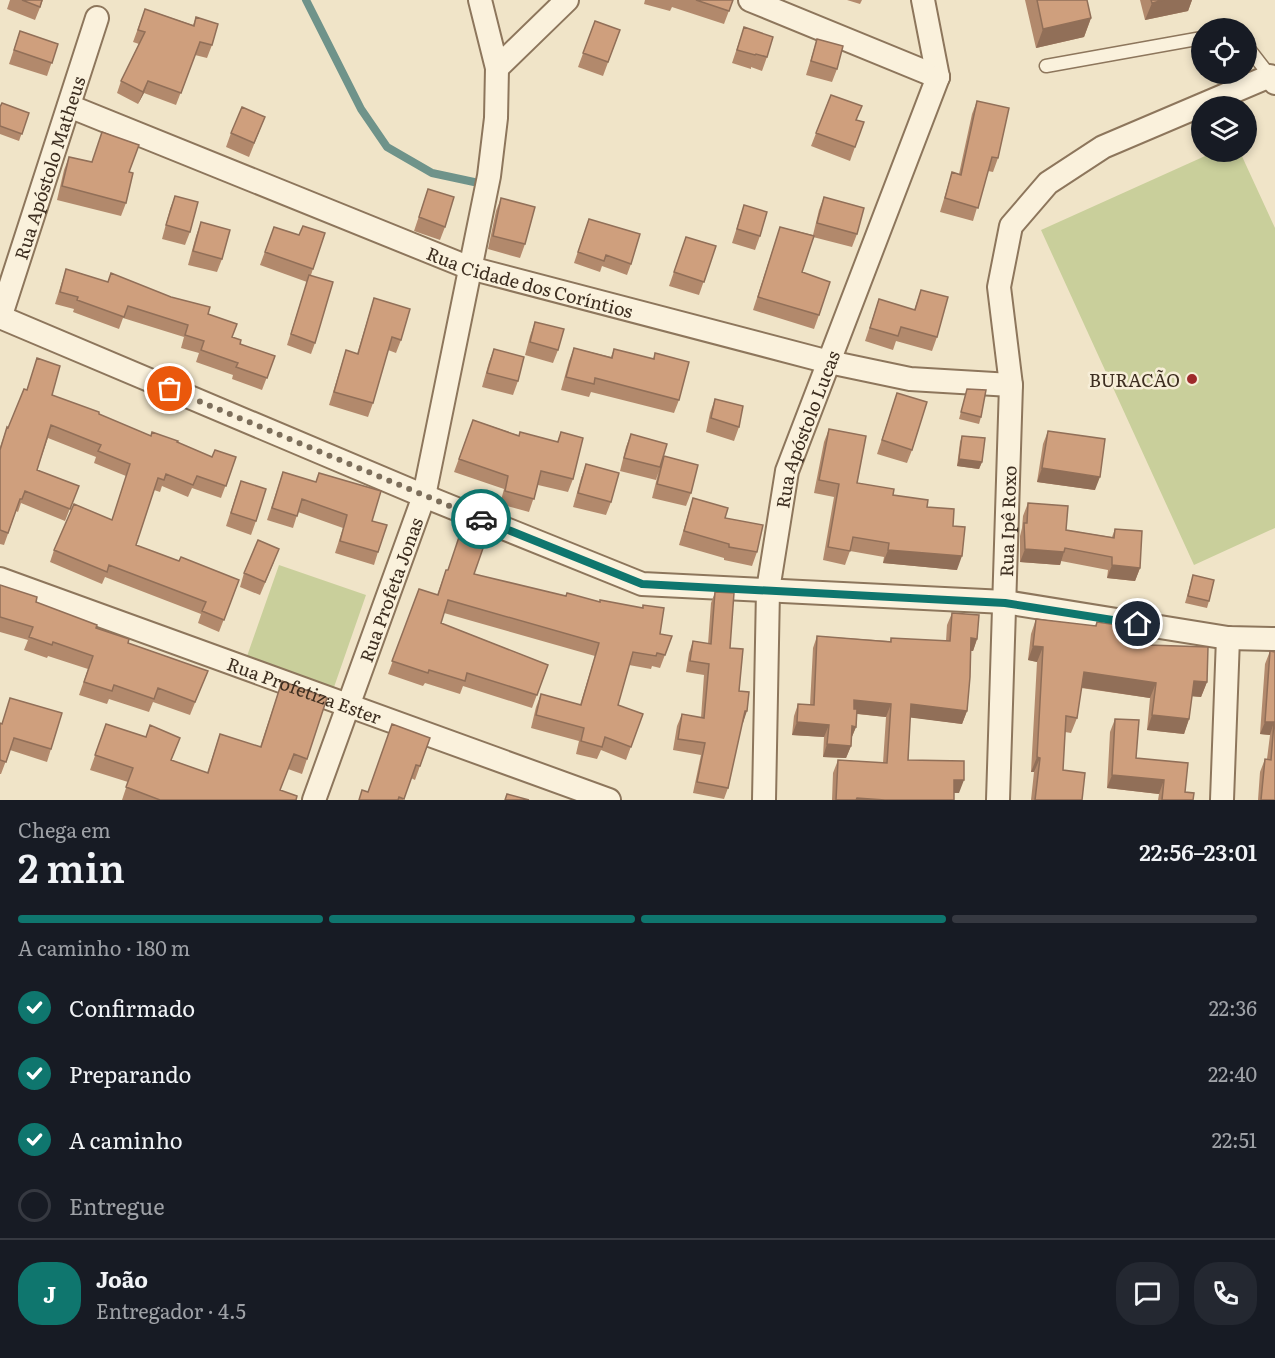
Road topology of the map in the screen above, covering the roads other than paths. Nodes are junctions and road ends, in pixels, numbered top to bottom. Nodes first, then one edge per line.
1 (480, 0) edge
2 (567, 0) edge
3 (750, 0) edge
4 (923, 0) edge
5 (97, 18) dead end
6 (1191, 40) edge
7 (1257, 60) edge
8 (1046, 66) dead end
9 (497, 68) junction
10 (938, 77) junction
11 (1272, 80) edge
12 (69, 106) junction
13 (470, 268) junction
14 (0, 318) edge
15 (829, 362) junction
16 (1011, 385) junction
17 (424, 496) junction
18 (0, 579) edge
19 (768, 590) junction
20 (1005, 603) junction
21 (1228, 638) junction
22 (1275, 639) edge
23 (348, 705) junction
24 (314, 800) edge
25 (609, 800) edge
26 (764, 800) edge
27 (998, 800) edge
28 (1222, 800) edge

1 - 9 street, Rua Profeta Jonas
2 - 9 street
3 - 10 street
4 - 10 street
5 - 12 street, Rua Apóstolo Matheus
6 - 8 lane
7 - 11 lane
9 - 13 street, Rua Profeta Jonas
10 - 15 street, Rua Apóstolo Lucas
11 - 16 street, Rua Ipê Roxo
12 - 13 street, Rua Cidade dos Coríntios
12 - 14 street, Rua Apóstolo Matheus
13 - 15 street, Rua Cidade dos Coríntios
13 - 17 street, Rua Profeta Jonas
14 - 17 street
15 - 16 street, Rua Cidade dos Coríntios
15 - 19 street, Rua Apóstolo Lucas
16 - 20 street, Rua Ipê Roxo
17 - 19 street
17 - 23 street, Rua Profeta Jonas
18 - 23 street, Rua Profetiza Ester
19 - 20 street
19 - 26 street, Rua Apóstolo Lucas
20 - 21 street
20 - 27 street, Rua Ipê Roxo
21 - 22 street
21 - 28 street
23 - 24 street, Rua Profeta Jonas
23 - 25 street, Rua Profetiza Ester

